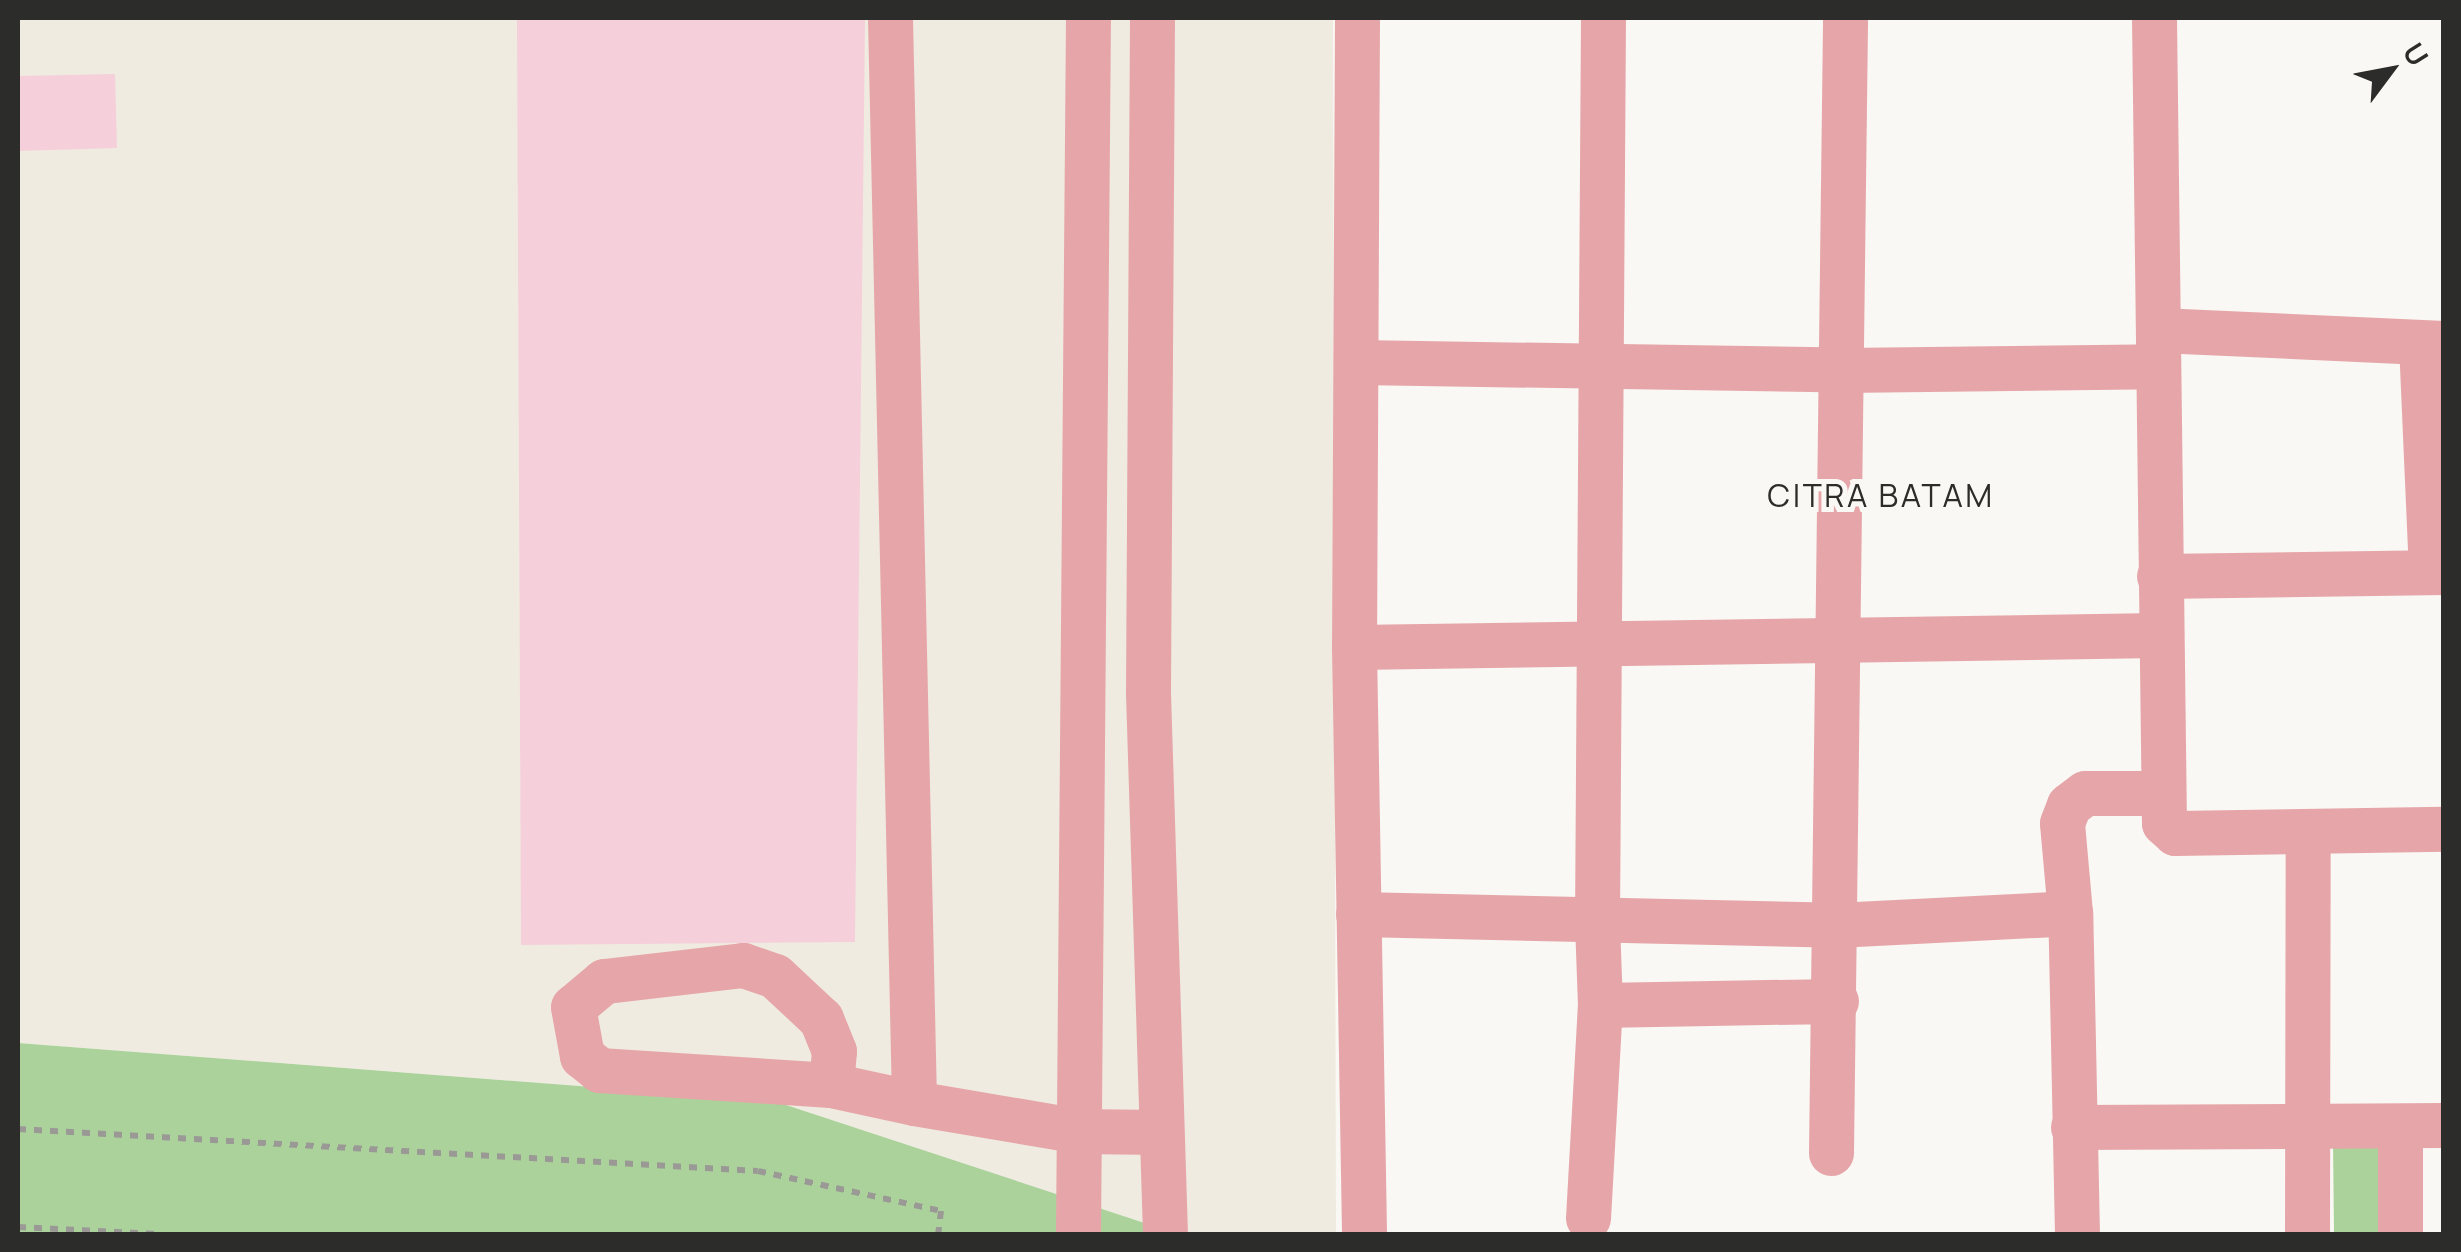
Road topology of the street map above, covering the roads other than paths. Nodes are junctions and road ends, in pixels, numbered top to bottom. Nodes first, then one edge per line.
1 (890, 18) edge
2 (1088, 18) edge
3 (1152, 18) edge
4 (1357, 18) edge
5 (1603, 18) edge
6 (1846, 18) edge
7 (2154, 18) edge
8 (1086, 164) junction
9 (1151, 166) junction
10 (2432, 343) edge
11 (2158, 348) junction
12 (1358, 362) junction
13 (1601, 365) junction
14 (1842, 370) junction
15 (2437, 572) edge
16 (2159, 576) junction
17 (2160, 635) junction
18 (1839, 640) junction
19 (1600, 643) junction
20 (1354, 647) junction
21 (1082, 689) junction
22 (1148, 694) junction
23 (2162, 793) junction
24 (2444, 829) edge
25 (2308, 831) junction
26 (2070, 913) junction
27 (1358, 914) junction
28 (1597, 922) junction
29 (1836, 925) junction
30 (1836, 1001) junction
31 (1600, 1005) junction
32 (831, 1086) junction
33 (914, 1102) junction
34 (2422, 1126) edge
35 (2073, 1127) junction
36 (2310, 1128) junction
37 (1079, 1131) junction
38 (1159, 1132) junction
39 (1831, 1153) dead end
40 (1588, 1218) dead end
41 (1364, 1233) edge
42 (1078, 1234) edge
43 (1165, 1234) edge
44 (2076, 1234) edge
45 (2307, 1234) edge
46 (2400, 1234) edge

1 - 33 street
2 - 8 street
3 - 9 street
4 - 12 street
5 - 13 street
6 - 14 street
7 - 11 street
8 - 9 street
8 - 21 street
9 - 22 street
10 - 11 street
10 - 15 street
11 - 14 street
11 - 16 street
12 - 13 street
12 - 20 street
13 - 14 street
13 - 19 street
14 - 18 street
15 - 16 street
16 - 17 street
17 - 18 street
17 - 23 street
18 - 19 street
18 - 29 street
19 - 20 street
19 - 28 street
20 - 27 street
21 - 22 street
21 - 37 street
22 - 38 street
23 - 25 street
23 - 26 street
24 - 25 street
25 - 36 street
26 - 29 street
26 - 35 street
27 - 28 street
27 - 41 street
28 - 29 street
28 - 31 street
29 - 30 street
30 - 31 street
30 - 39 street
31 - 40 street
32 - 32 street
32 - 33 street
33 - 37 street
34 - 36 street
34 - 46 street
35 - 36 street
35 - 44 street
36 - 45 street
37 - 38 street
37 - 42 street
38 - 43 street

